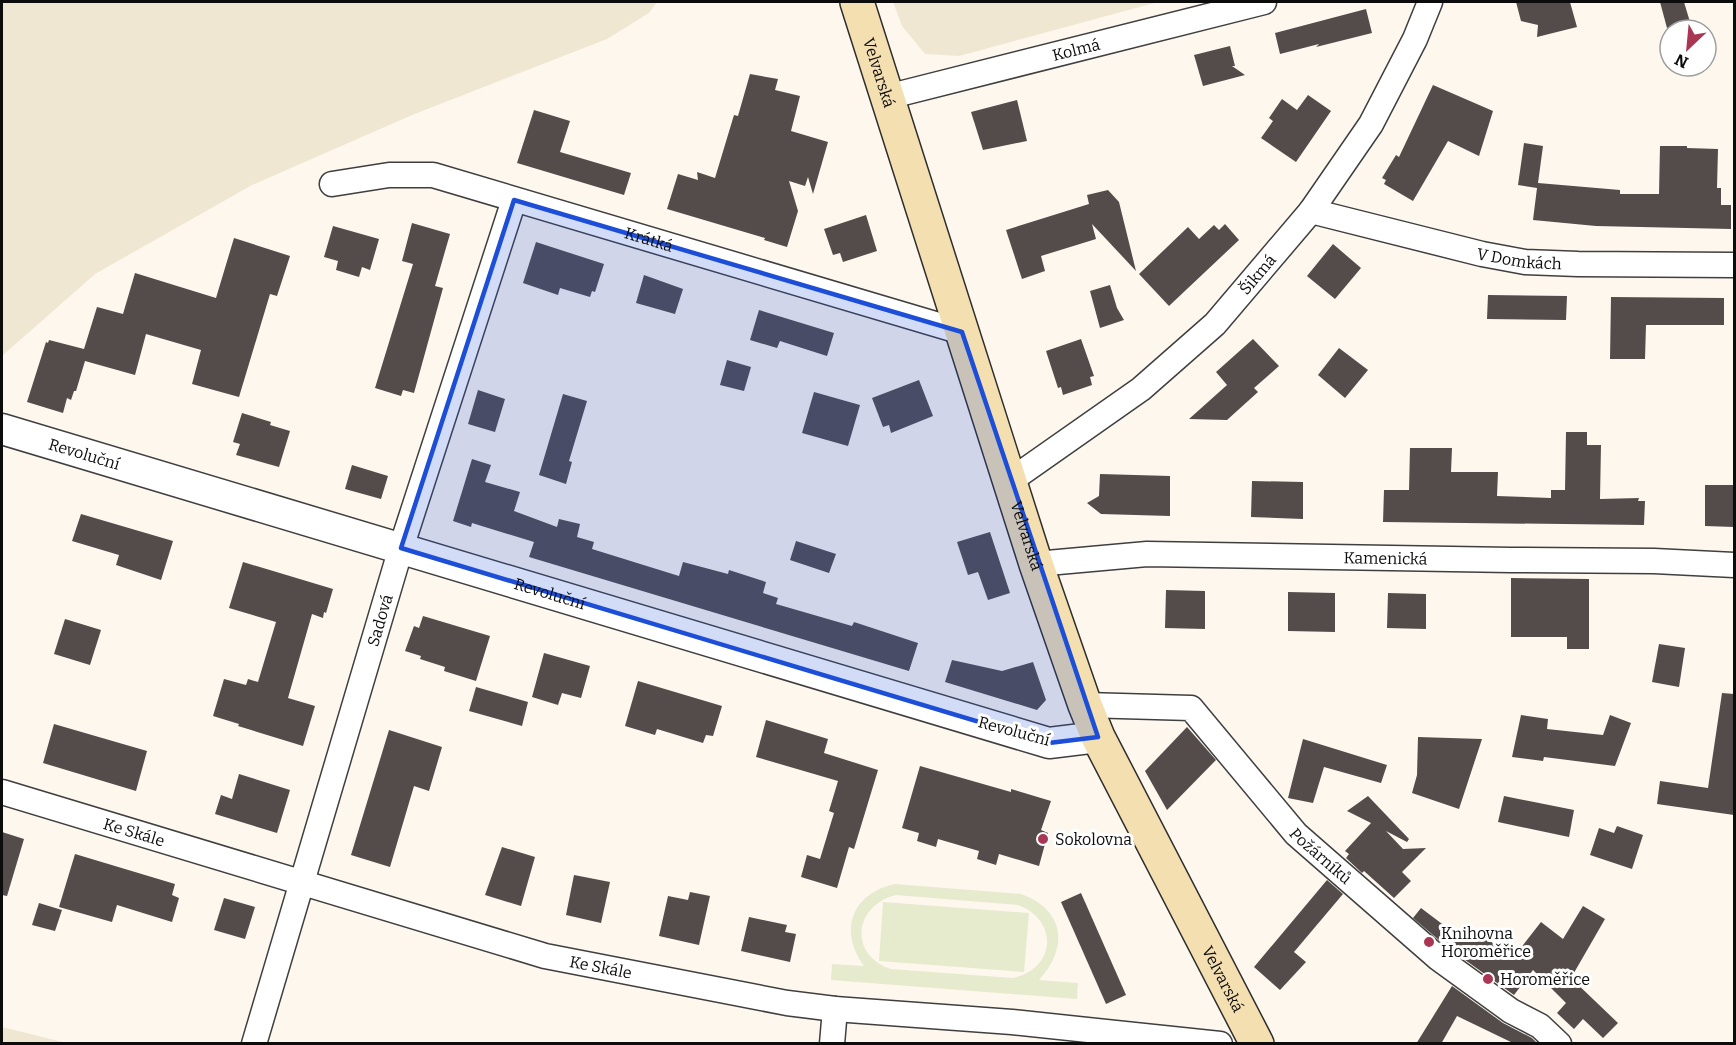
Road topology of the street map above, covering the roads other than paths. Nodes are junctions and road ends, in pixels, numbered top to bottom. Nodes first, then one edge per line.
1 (857, 2) edge
2 (1264, 2) edge
3 (1430, 2) edge
4 (887, 97) junction
5 (332, 184) dead end
6 (514, 200) junction
7 (1311, 211) junction
8 (1734, 265) edge
9 (962, 332) junction
10 (2, 429) edge
11 (1010, 481) junction
12 (401, 548) junction
13 (1036, 564) junction
14 (1734, 565) edge
15 (1085, 705) junction
16 (1098, 737) junction
17 (2, 792) edge
18 (302, 881) junction
19 (835, 1009) junction
20 (254, 1044) edge
21 (832, 1044) edge
22 (1220, 1044) edge
23 (1257, 1044) edge
24 (1559, 1044) edge

1 - 4 main road, Velvarská
2 - 4 street, Kolmá
3 - 7 street, Šikmá
4 - 9 main road, Velvarská
5 - 6 street, Krátká
6 - 9 street, Krátká
6 - 12 street, Sadová
7 - 8 street, V Domkách
7 - 11 street, Šikmá
9 - 11 main road, Velvarská
10 - 12 street, Revoluční
11 - 13 main road, Velvarská
12 - 16 street, Revoluční
12 - 18 street, Sadová
13 - 14 street, Kamenická
13 - 15 main road, Velvarská
15 - 16 main road, Velvarská
15 - 24 street, Požárníků
16 - 23 main road, Velvarská
17 - 18 street, Ke Skále
18 - 19 street, Ke Skále
18 - 20 street, Sadová
19 - 21 street
19 - 22 street, Ke Skále

